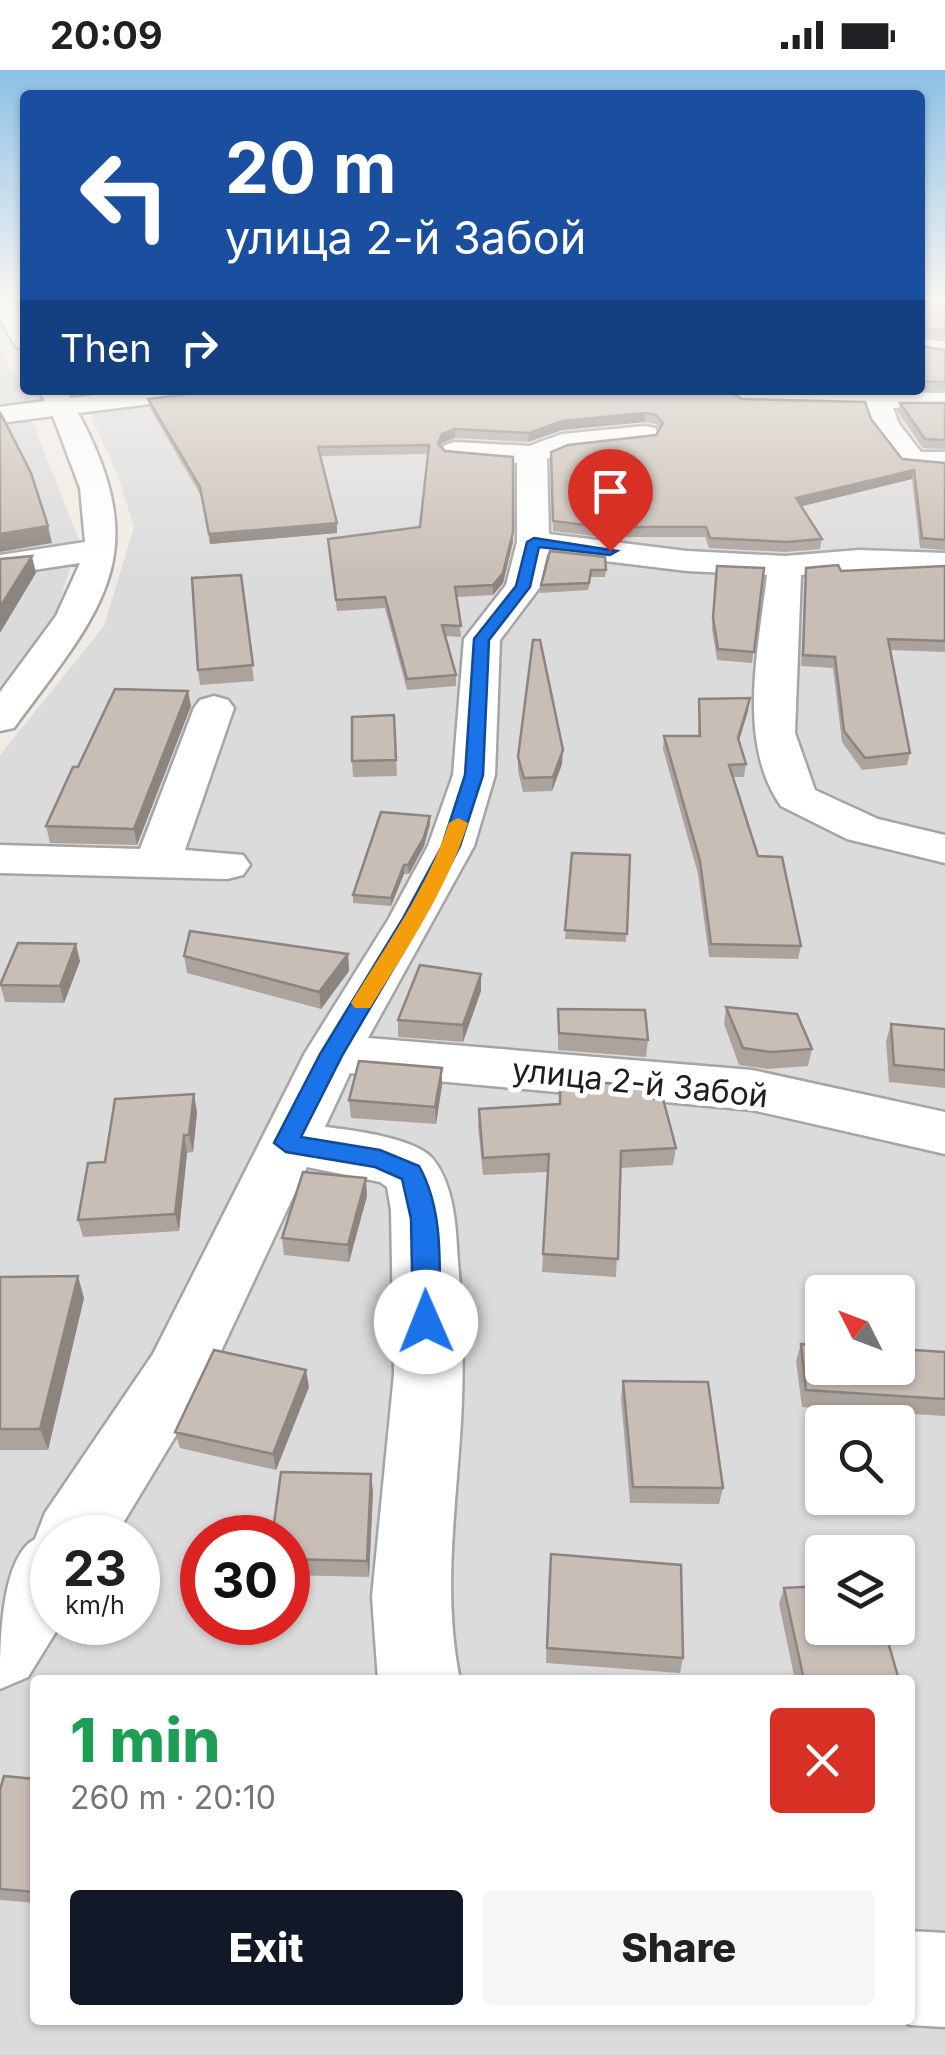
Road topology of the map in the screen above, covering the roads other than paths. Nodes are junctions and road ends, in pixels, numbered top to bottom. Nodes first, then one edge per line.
1 (110, 395) edge
2 (741, 396) edge
3 (57, 398) edge
4 (877, 401) junction
5 (945, 401) edge
6 (0, 415) edge
7 (645, 434) edge
8 (455, 451) edge
9 (532, 454) junction
10 (945, 461) edge
11 (534, 542) junction
12 (101, 550) junction
13 (945, 563) edge
14 (0, 565) edge
15 (785, 566) junction
16 (214, 708) dead end
17 (0, 719) edge
18 (945, 849) edge
19 (0, 859) edge
20 (157, 864) junction
21 (227, 865) dead end
22 (332, 1054) junction
23 (945, 1133) edge
24 (286, 1143) junction
25 (87, 1515) edge
26 (30, 1603) edge
27 (0, 1650) edge
28 (417, 1675) edge
29 (915, 1978) edge
30 (945, 1980) edge

1 - 3 street
2 - 4 street
3 - 6 street
3 - 12 street
4 - 5 street
4 - 10 street
7 - 9 street
8 - 9 street
9 - 11 street
11 - 15 street
11 - 22 street
12 - 14 street
12 - 17 street
13 - 15 street
15 - 18 street
16 - 20 street
19 - 20 street
20 - 21 street
22 - 23 street, улица 2-й Забой
22 - 24 street
24 - 25 street
24 - 28 street
26 - 27 street
29 - 30 street

